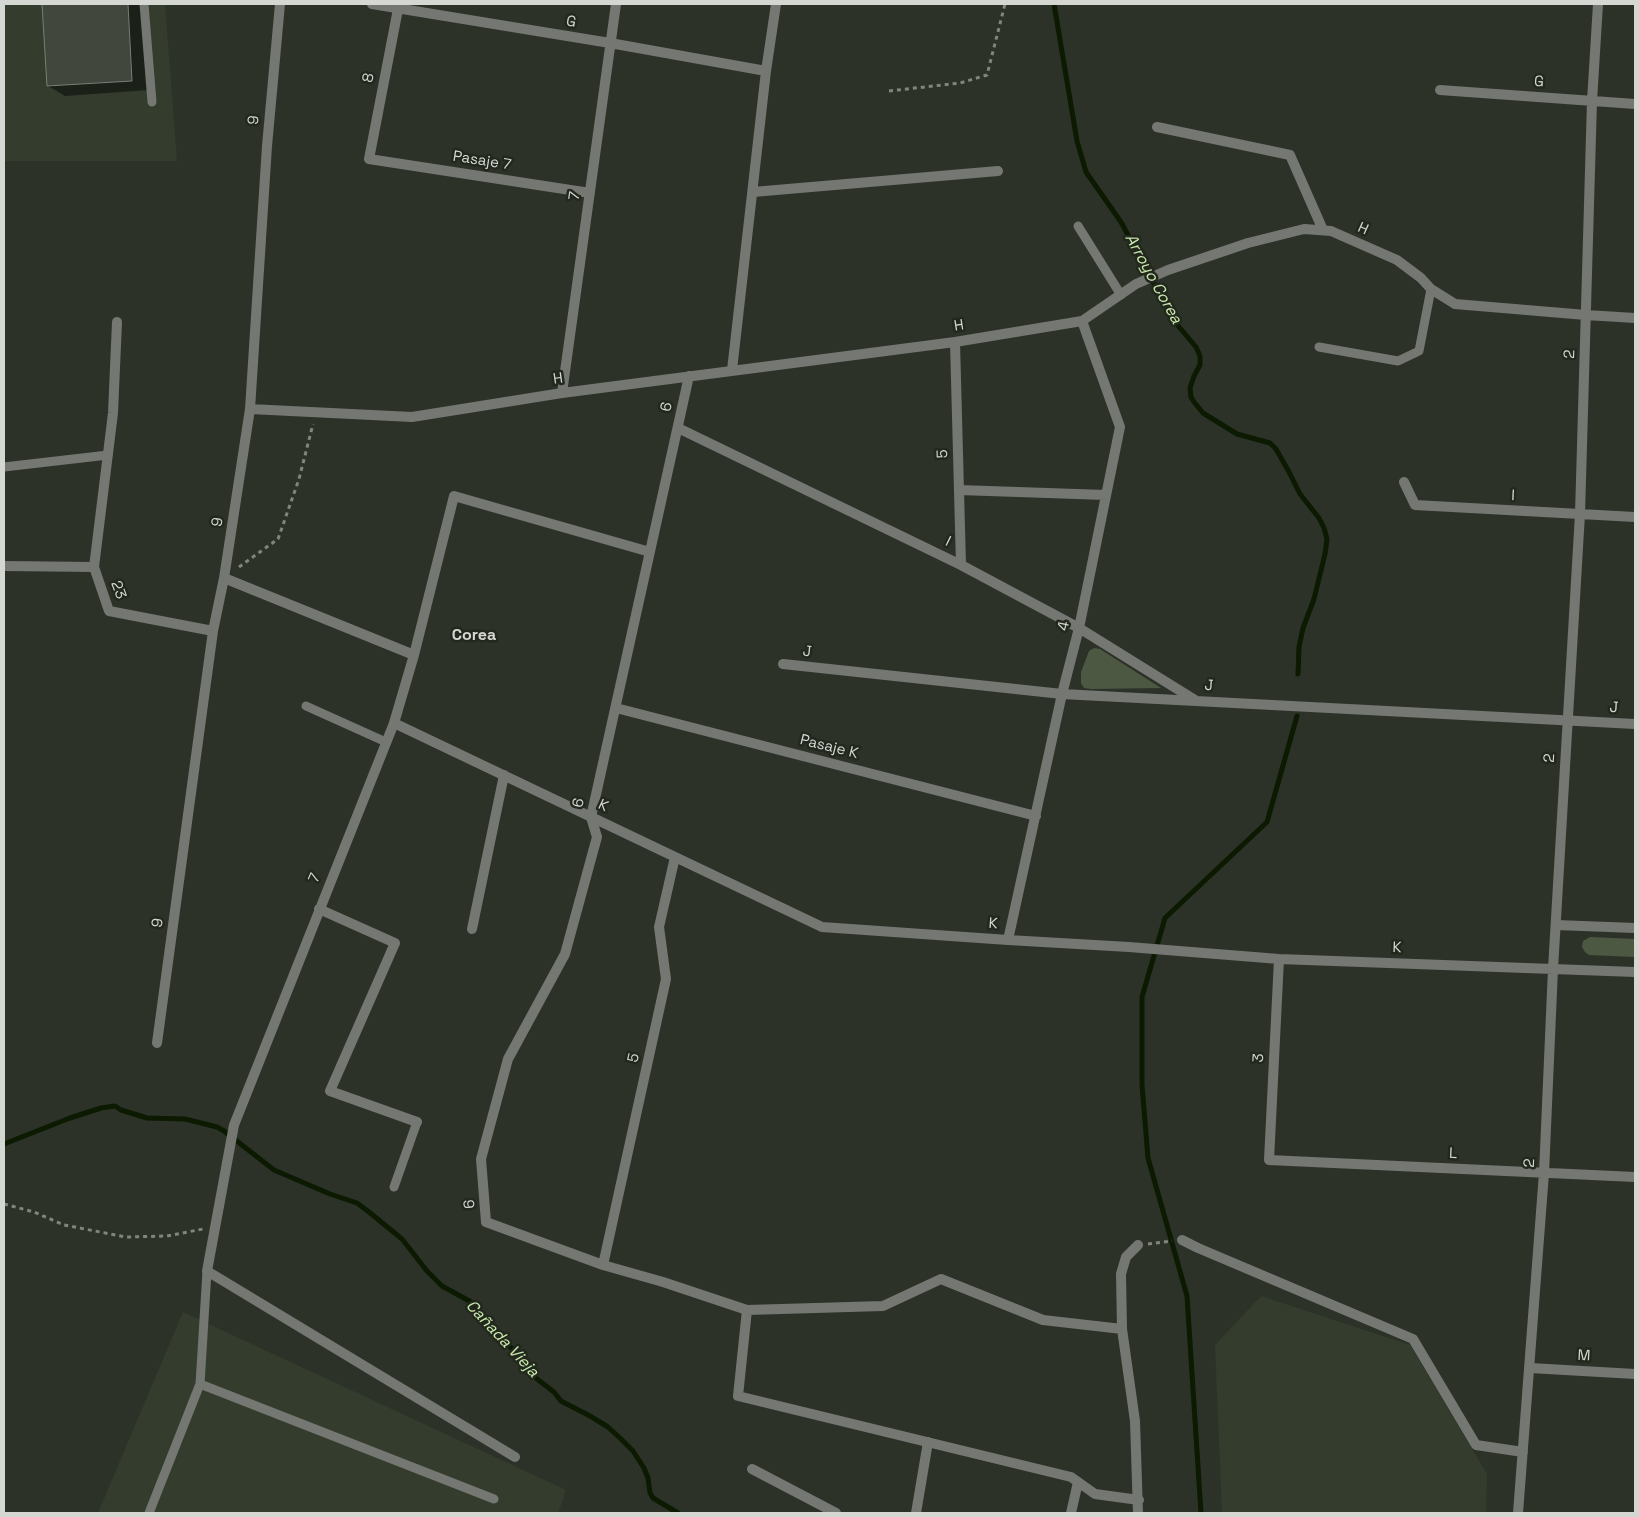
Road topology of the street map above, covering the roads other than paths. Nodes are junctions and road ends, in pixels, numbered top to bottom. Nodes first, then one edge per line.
1 (144, 4) edge
2 (280, 4) edge
3 (372, 4) edge
4 (616, 4) edge
5 (776, 4) edge
6 (1598, 4) edge
7 (399, 6) edge
8 (610, 43) junction
9 (766, 71) junction
10 (1440, 90) dead end
11 (1592, 101) junction
12 (152, 102) dead end
13 (1635, 104) edge
14 (1157, 127) dead end
15 (369, 159) joint
16 (998, 171) dead end
17 (753, 192) junction
18 (590, 193) junction
19 (1078, 226) dead end
20 (1323, 230) junction
21 (1431, 289) junction
22 (1122, 295) junction
23 (1586, 315) junction
24 (1635, 318) edge
25 (1082, 321) junction
26 (117, 322) dead end
27 (955, 342) junction
28 (1319, 346) dead end
29 (732, 370) junction
30 (689, 376) junction
31 (562, 393) junction
32 (250, 409) junction
33 (678, 428) junction
34 (108, 455) junction
35 (4, 468) edge
36 (1404, 482) dead end
37 (959, 490) junction
38 (1106, 495) junction
39 (1580, 514) junction
40 (1635, 517) edge
41 (650, 552) junction
42 (961, 565) junction
43 (4, 566) edge
44 (94, 567) junction
45 (224, 578) junction
46 (1079, 628) junction
47 (213, 631) junction
48 (414, 656) junction
49 (783, 664) dead end
50 (1062, 694) junction
51 (1196, 701) junction
52 (306, 706) dead end
53 (616, 708) junction
54 (1567, 720) junction
55 (394, 723) junction
56 (1635, 724) edge
57 (386, 742) junction
58 (504, 775) junction
59 (1036, 816) junction
60 (591, 817) junction
61 (675, 857) junction
62 (319, 909) junction
63 (1556, 924) junction
64 (472, 928) dead end
65 (1635, 928) edge
66 (1008, 940) junction
67 (1279, 959) junction
68 (1553, 970) junction
69 (1635, 972) edge
70 (157, 1043) dead end
71 (418, 1122) joint
72 (1269, 1160) joint
73 (1544, 1173) junction
74 (1635, 1178) edge
75 (394, 1187) dead end
76 (1182, 1240) road end
77 (1138, 1245) road end
78 (603, 1265) junction
79 (207, 1272) junction
80 (746, 1310) junction
81 (1122, 1329) junction
82 (1530, 1368) junction
83 (1635, 1374) edge
84 (200, 1384) junction
85 (928, 1442) junction
86 (1523, 1452) junction
87 (515, 1457) dead end
88 (752, 1469) dead end
89 (1078, 1482) junction
90 (494, 1499) dead end
91 (1139, 1500) junction
92 (149, 1513) edge
93 (836, 1513) edge
94 (916, 1513) edge
95 (1071, 1513) edge
96 (1138, 1513) edge
97 (1518, 1513) edge

1 - 12 lane
2 - 32 street, 9
3 - 7 street, G
4 - 8 street, 7
5 - 9 street
6 - 11 street, 2
7 - 8 street, G
7 - 15 street, 8
8 - 9 street, G
8 - 18 street, 7
9 - 17 street
10 - 11 street, G
11 - 13 street, G
11 - 23 street, 2
14 - 20 street
15 - 18 street, Pasaje 7
16 - 17 street
17 - 29 street
18 - 31 street, 7
19 - 22 lane
20 - 21 street, H
20 - 22 street, H
21 - 23 street, H
21 - 28 lane
22 - 25 street, H
23 - 24 street, H
23 - 39 street, 2
25 - 27 street, H
25 - 38 street, 4
26 - 34 street
27 - 29 street, H
27 - 37 street, 5
29 - 30 street, H
30 - 31 street, H
30 - 33 street, 6
31 - 32 street, H
32 - 45 street, 9
33 - 41 street, 6
33 - 42 street, I
34 - 35 lane
34 - 44 street
36 - 39 street, I
37 - 38 street
37 - 42 street, 5
38 - 46 street, 4
39 - 40 street, I
39 - 54 street, 2
41 - 48 street, 7
41 - 53 street, 6
42 - 46 street, I
43 - 44 street, 23
44 - 47 street, 23
45 - 47 street, 9
45 - 48 street
46 - 50 street, 4
46 - 51 street, I
47 - 70 street, 9
48 - 55 street, 7
49 - 50 street, J
50 - 51 street, J
50 - 59 street, 4
51 - 54 street, J
52 - 57 lane
53 - 59 street, Pasaje K
53 - 60 street, 6
54 - 56 street, J
54 - 63 street, 2
55 - 57 street, 7
55 - 58 street, K
57 - 62 street, 7
58 - 60 street, K
58 - 64 street
59 - 66 street, 4
60 - 61 street, K
60 - 78 street, 6
61 - 66 street, K
61 - 78 street, 5
62 - 71 street
62 - 79 street, 7
63 - 65 street
63 - 68 street, 2
66 - 67 street, K
67 - 68 street, K
67 - 72 street, 3
68 - 69 street, K
68 - 73 street, 2
71 - 75 lane
72 - 73 street, L
73 - 74 street, L
73 - 82 street, 2
76 - 86 street
77 - 81 street
78 - 80 street
79 - 84 lane
79 - 87 street
80 - 81 street
80 - 85 street
81 - 91 street
82 - 83 street, M
82 - 86 street, 2
84 - 90 lane
84 - 92 lane
85 - 89 street
85 - 94 street
86 - 97 street, 2
88 - 93 street
89 - 91 street
89 - 95 street
91 - 96 street

